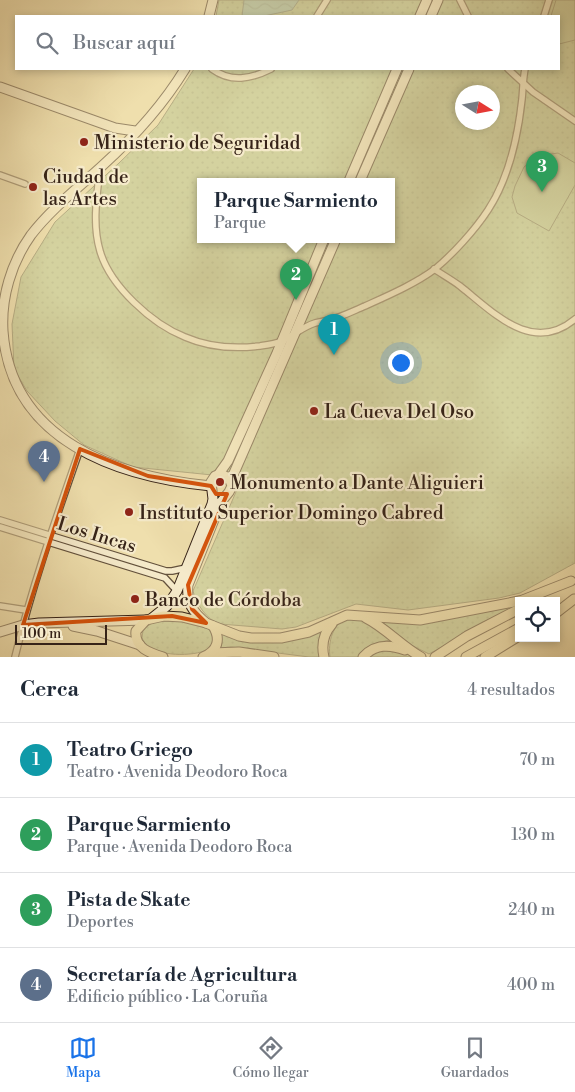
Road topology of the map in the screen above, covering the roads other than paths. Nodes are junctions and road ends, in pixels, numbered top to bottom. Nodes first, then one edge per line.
1 (213, 0) edge
2 (327, 0) edge
3 (427, 0) edge
4 (438, 0) edge
5 (460, 0) edge
6 (549, 0) edge
7 (209, 15) edge
8 (318, 15) edge
9 (420, 15) edge
10 (431, 15) edge
11 (468, 15) edge
12 (544, 15) edge
13 (184, 70) edge
14 (214, 70) edge
15 (269, 70) edge
16 (398, 70) edge
17 (408, 70) edge
18 (509, 70) edge
19 (525, 70) edge
20 (523, 84) junction
21 (0, 86) edge
22 (0, 92) edge
23 (575, 121) edge
24 (135, 131) junction
25 (127, 140) junction
26 (100, 168) junction
27 (0, 175) edge
28 (350, 178) edge
29 (361, 178) edge
30 (26, 184) dead end
31 (322, 243) edge
32 (334, 243) edge
33 (434, 269) junction
34 (575, 319) edge
35 (296, 331) junction
36 (282, 341) junction
37 (80, 449) junction
38 (218, 475) junction
39 (231, 480) junction
40 (211, 488) junction
41 (227, 494) junction
42 (0, 520) edge
43 (0, 527) edge
44 (49, 538) junction
45 (186, 568) junction
46 (573, 580) edge
47 (177, 591) junction
48 (529, 597) edge
49 (541, 597) edge
50 (575, 599) edge
51 (515, 602) edge
52 (0, 606) edge
53 (560, 607) edge
54 (560, 609) edge
55 (26, 610) junction
56 (515, 610) edge
57 (361, 615) junction
58 (149, 619) junction
59 (56, 622) junction
60 (334, 622) junction
61 (210, 624) junction
62 (23, 625) junction
63 (515, 630) edge
64 (0, 632) edge
65 (515, 638) edge
66 (140, 645) junction
67 (149, 655) edge
68 (207, 656) edge
69 (420, 656) edge
70 (15, 657) edge
71 (163, 657) edge
72 (274, 657) edge
73 (324, 657) edge
74 (364, 657) edge
75 (436, 657) edge
76 (466, 657) edge
77 (485, 657) edge

1 - 7 main road
2 - 8 street
3 - 9 main road
4 - 10 main road
5 - 11 street
6 - 12 street
13 - 24 main road
14 - 15 street
16 - 28 main road
17 - 29 main road
18 - 20 street
19 - 20 street
20 - 23 street
20 - 33 street
21 - 24 main road
22 - 25 main road
24 - 25 main road
25 - 26 main road
26 - 36 street
26 - 37 main road
27 - 30 street
31 - 36 main road
32 - 35 main road
33 - 34 street
33 - 35 street
35 - 36 street
35 - 39 main road
36 - 38 main road
37 - 40 main road
37 - 44 street
38 - 39 main road
38 - 40 main road
39 - 41 main road
40 - 41 main road
40 - 45 main road
41 - 61 main road
42 - 44 street, Los Incas
43 - 44 street, Los Incas
44 - 45 street, Los Incas
44 - 47 street, Los Incas
44 - 55 street
45 - 47 main road
46 - 48 main road
46 - 49 main road
47 - 58 main road
50 - 53 main road
50 - 54 main road
51 - 57 main road
52 - 55 street
55 - 62 street
56 - 75 main road
57 - 60 main road
57 - 69 main road
58 - 59 main road
58 - 61 main road
58 - 66 main road
59 - 62 main road
59 - 66 main road
60 - 61 main road
60 - 73 main road
61 - 68 main road
62 - 64 main road
62 - 70 street
63 - 76 main road
65 - 77 main road
66 - 67 main road
67 - 71 main road
68 - 72 main road
69 - 74 main road

